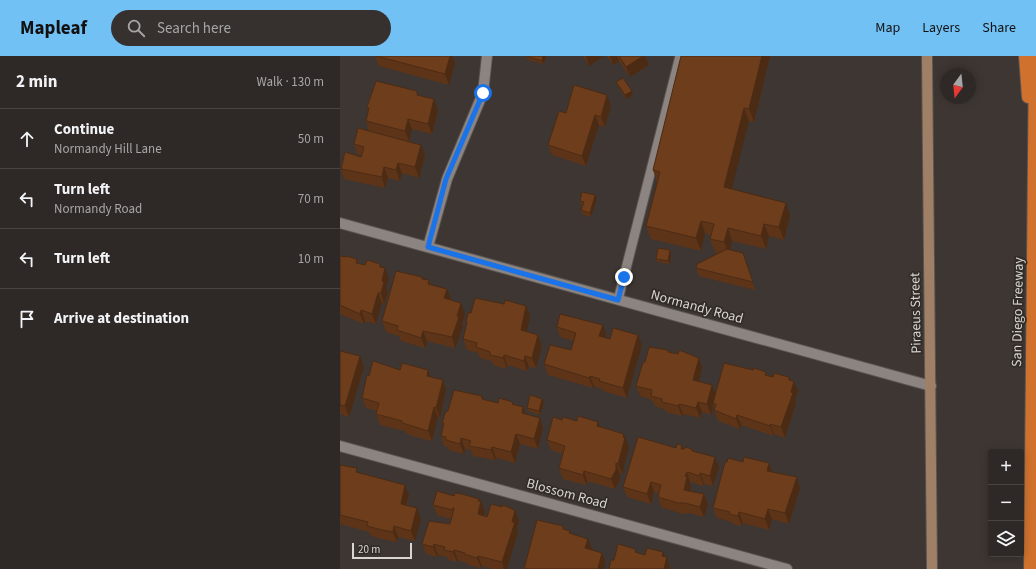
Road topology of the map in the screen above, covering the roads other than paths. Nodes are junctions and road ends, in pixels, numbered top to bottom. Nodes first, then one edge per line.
1 (487, 56) edge
2 (680, 56) edge
3 (927, 56) edge
4 (1025, 56) edge
5 (1035, 56) edge
6 (1034, 172) junction
7 (340, 223) edge
8 (428, 247) junction
9 (618, 300) junction
10 (931, 386) junction
11 (340, 446) edge
12 (787, 569) edge
13 (932, 569) edge
14 (1030, 569) edge

1 - 8 street
2 - 9 lane
3 - 10 main road, Piraeus Street
4 - 6 highway
5 - 6 highway, San Diego Freeway
6 - 14 highway, San Diego Freeway
7 - 8 street, Normandy Road
8 - 9 street, Normandy Road
9 - 10 street, Normandy Road
10 - 13 main road, Piraeus Street
11 - 12 street, Blossom Road

